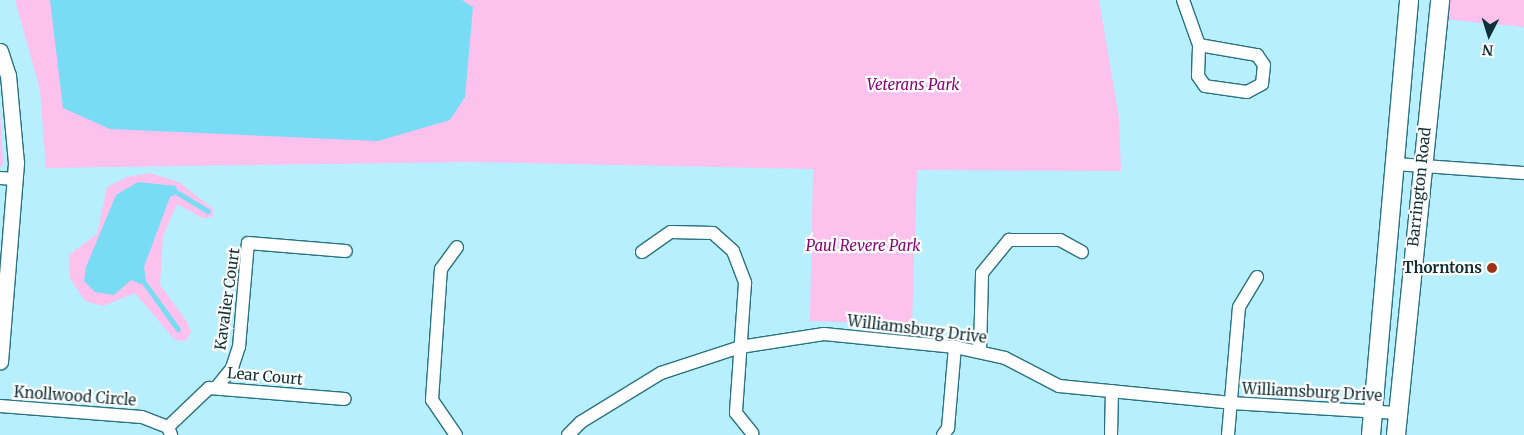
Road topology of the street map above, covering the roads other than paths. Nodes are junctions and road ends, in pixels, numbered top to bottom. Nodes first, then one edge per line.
1 (1183, 0) edge
2 (1409, 0) edge
3 (1440, 0) edge
4 (1199, 45) junction
5 (0, 52) edge
6 (1394, 164) junction
7 (1420, 166) junction
8 (1524, 173) edge
9 (7, 179) edge
10 (457, 247) dead end
11 (346, 251) dead end
12 (642, 252) dead end
13 (1082, 252) dead end
14 (1258, 277) dead end
15 (740, 348) junction
16 (955, 348) junction
17 (980, 352) junction
18 (0, 361) edge
19 (216, 388) junction
20 (1112, 391) junction
21 (345, 399) dead end
22 (1231, 403) junction
23 (0, 406) edge
24 (1373, 413) junction
25 (1398, 413) junction
26 (169, 431) edge
27 (752, 433) dead end
28 (456, 435) edge
29 (568, 435) edge
30 (943, 435) edge
31 (1111, 435) edge
32 (1228, 435) edge
33 (1371, 435) edge
34 (1396, 435) edge

1 - 4 street
2 - 6 main road, Barrington Road
3 - 7 main road, Barrington Road
4 - 4 street
5 - 9 street
6 - 7 street
6 - 24 main road, Barrington Road
7 - 8 street
7 - 25 main road, Barrington Road
9 - 18 street
10 - 28 street
11 - 19 street, Kavalier Court
12 - 15 street
13 - 17 street
14 - 22 street
15 - 16 street, Williamsburg Drive
15 - 27 street
15 - 29 street, Williamsburg Drive
16 - 17 street, Williamsburg Drive
16 - 30 street
17 - 20 street, Williamsburg Drive
19 - 21 street, Lear Court
19 - 26 street, Lear Court
20 - 22 street, Williamsburg Drive
20 - 31 street
22 - 24 street, Williamsburg Drive
22 - 32 street
23 - 26 street, Knollwood Circle
24 - 25 street, Williamsburg Drive
24 - 33 main road, Barrington Road
25 - 34 main road, Barrington Road

